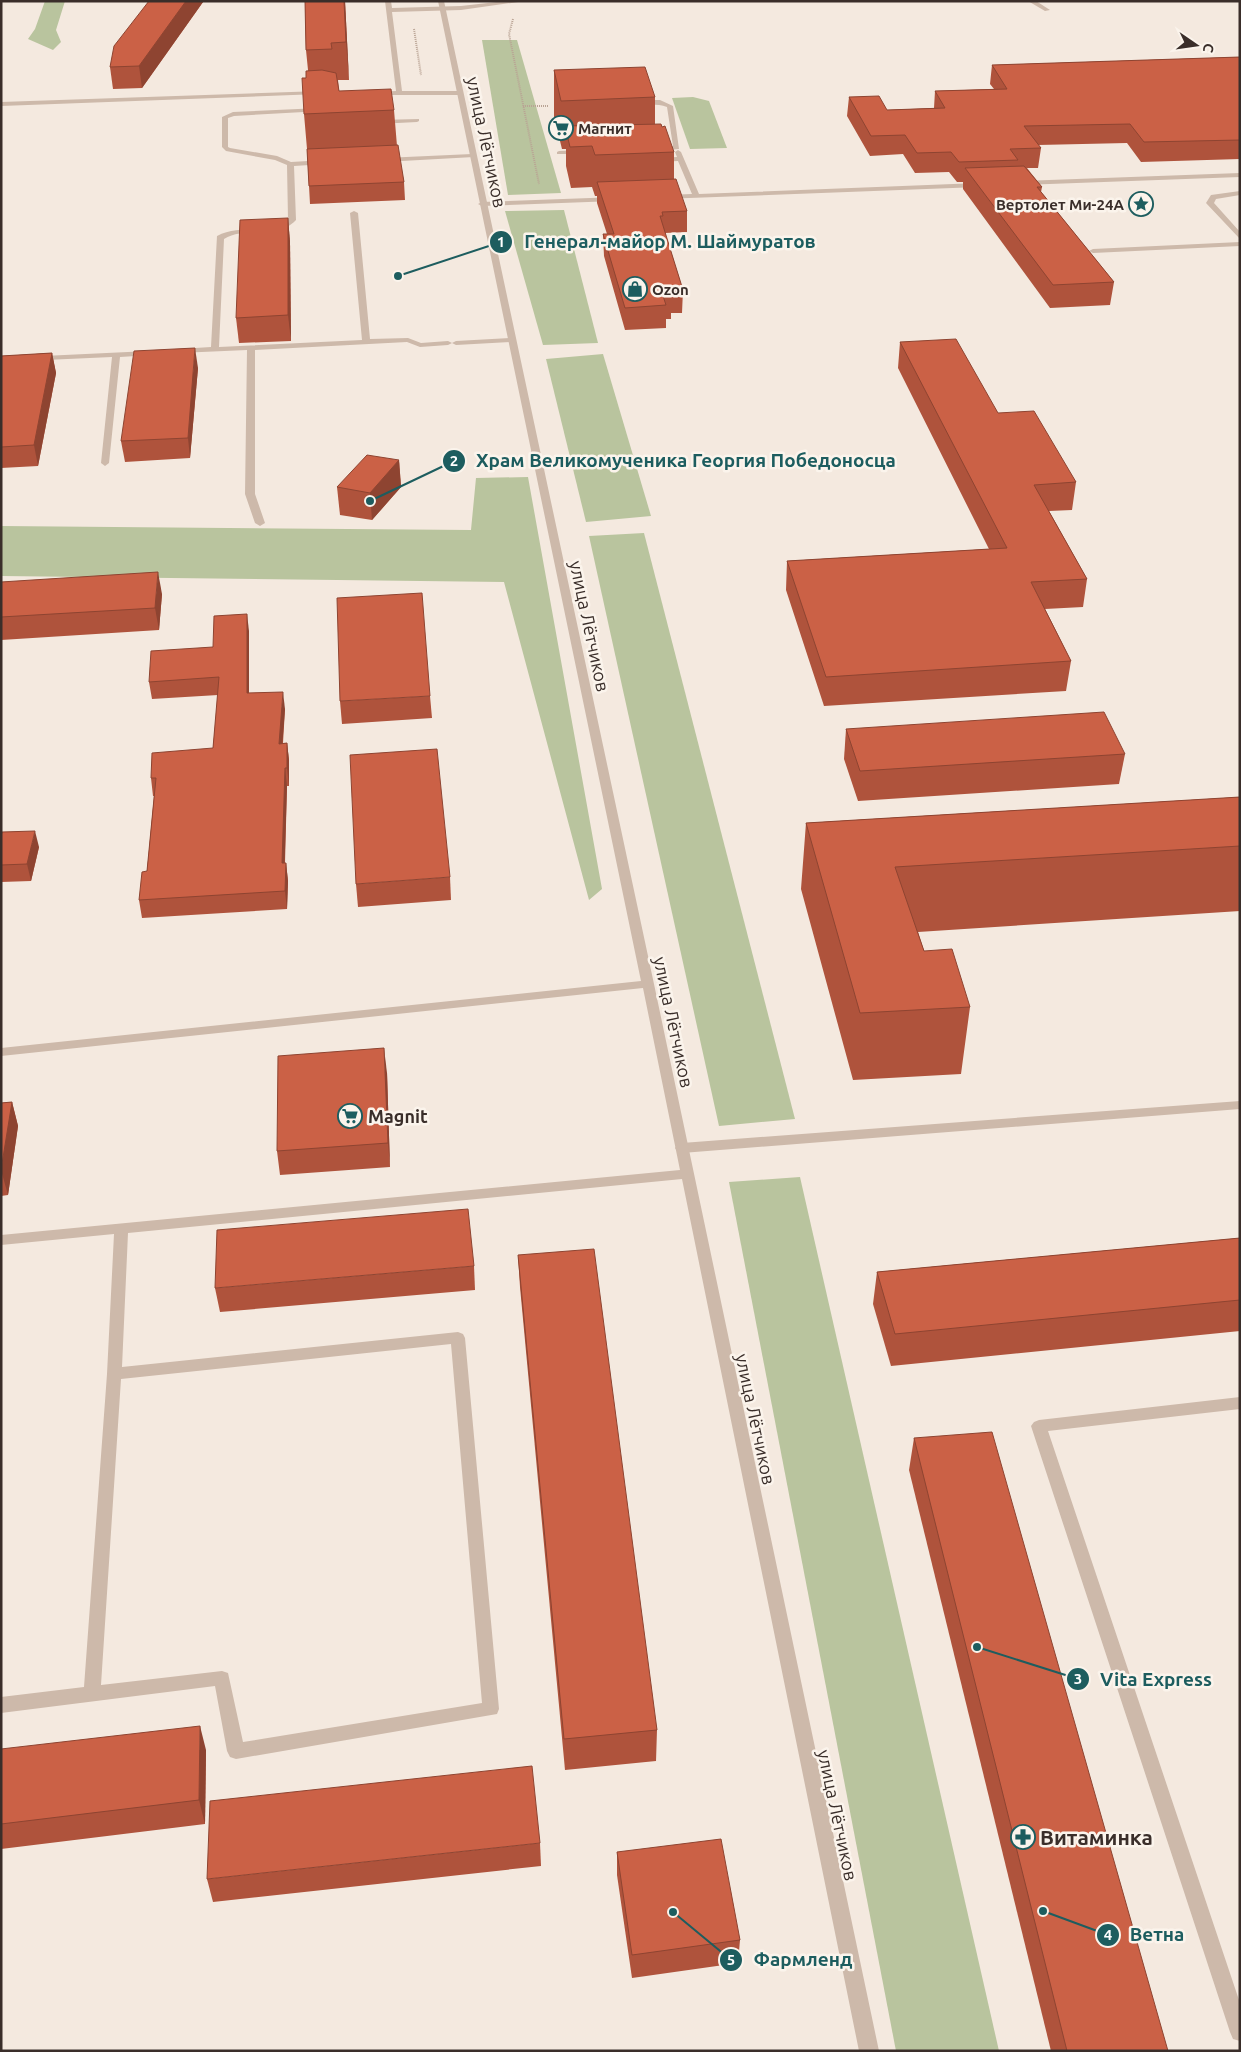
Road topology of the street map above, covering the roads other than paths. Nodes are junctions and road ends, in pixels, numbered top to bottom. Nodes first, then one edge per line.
1 (388, 1) edge
2 (521, 1) edge
3 (1031, 1) edge
4 (497, 2) edge
5 (442, 5) edge
6 (389, 10) junction
7 (1047, 10) dead end
8 (327, 91) edge
9 (370, 92) edge
10 (399, 93) junction
11 (459, 93) junction
12 (633, 103) edge
13 (1, 104) edge
14 (326, 110) edge
15 (417, 120) dead end
16 (370, 121) edge
17 (677, 148) junction
18 (649, 149) edge
19 (593, 151) edge
20 (472, 156) junction
21 (681, 159) junction
22 (376, 160) edge
23 (653, 160) edge
24 (338, 162) edge
25 (568, 163) edge
26 (290, 164) junction
27 (1240, 175) edge
28 (992, 184) edge
29 (1012, 184) edge
30 (1240, 193) edge
31 (696, 196) junction
32 (658, 197) edge
33 (619, 199) edge
34 (482, 204) junction
35 (354, 213) dead end
36 (1240, 237) edge
37 (1240, 244) edge
38 (1093, 251) dead end
39 (511, 340) junction
40 (366, 342) junction
41 (251, 348) junction
42 (215, 350) junction
43 (156, 352) edge
44 (166, 352) edge
45 (116, 354) junction
46 (1, 360) edge
47 (105, 463) dead end
48 (260, 522) dead end
49 (648, 984) junction
50 (1, 1052) edge
51 (1240, 1105) edge
52 (682, 1148) junction
53 (687, 1174) junction
54 (121, 1228) junction
55 (1, 1240) edge
56 (114, 1374) junction
57 (1240, 1403) edge
58 (92, 1694) junction
59 (1, 1705) edge
60 (1240, 2032) edge
61 (868, 2051) edge

1 - 6 street
2 - 4 street
3 - 7 street
4 - 5 street
5 - 6 street
5 - 11 street, улица Лётчиков
6 - 10 street
8 - 13 street
9 - 10 street
10 - 11 street
11 - 20 street, улица Лётчиков
12 - 17 street
14 - 26 street
15 - 16 street
17 - 18 street
17 - 21 street
19 - 25 street
20 - 22 street
20 - 34 street, улица Лётчиков
21 - 23 street
21 - 31 street
24 - 26 street
26 - 42 street
27 - 29 street
28 - 31 street
30 - 36 street
31 - 32 street
33 - 34 street
34 - 39 street, улица Лётчиков
35 - 40 street
37 - 38 street
39 - 40 street
39 - 49 street, улица Лётчиков
40 - 41 street
41 - 42 street
41 - 48 street
42 - 44 street
43 - 45 street
45 - 46 street
45 - 47 street
49 - 50 street
49 - 52 street, улица Лётчиков
51 - 52 street
52 - 53 street, улица Лётчиков
53 - 54 street
53 - 61 street, улица Лётчиков
54 - 55 street
54 - 56 street
56 - 58 street
56 - 58 street
57 - 60 street
58 - 59 street

